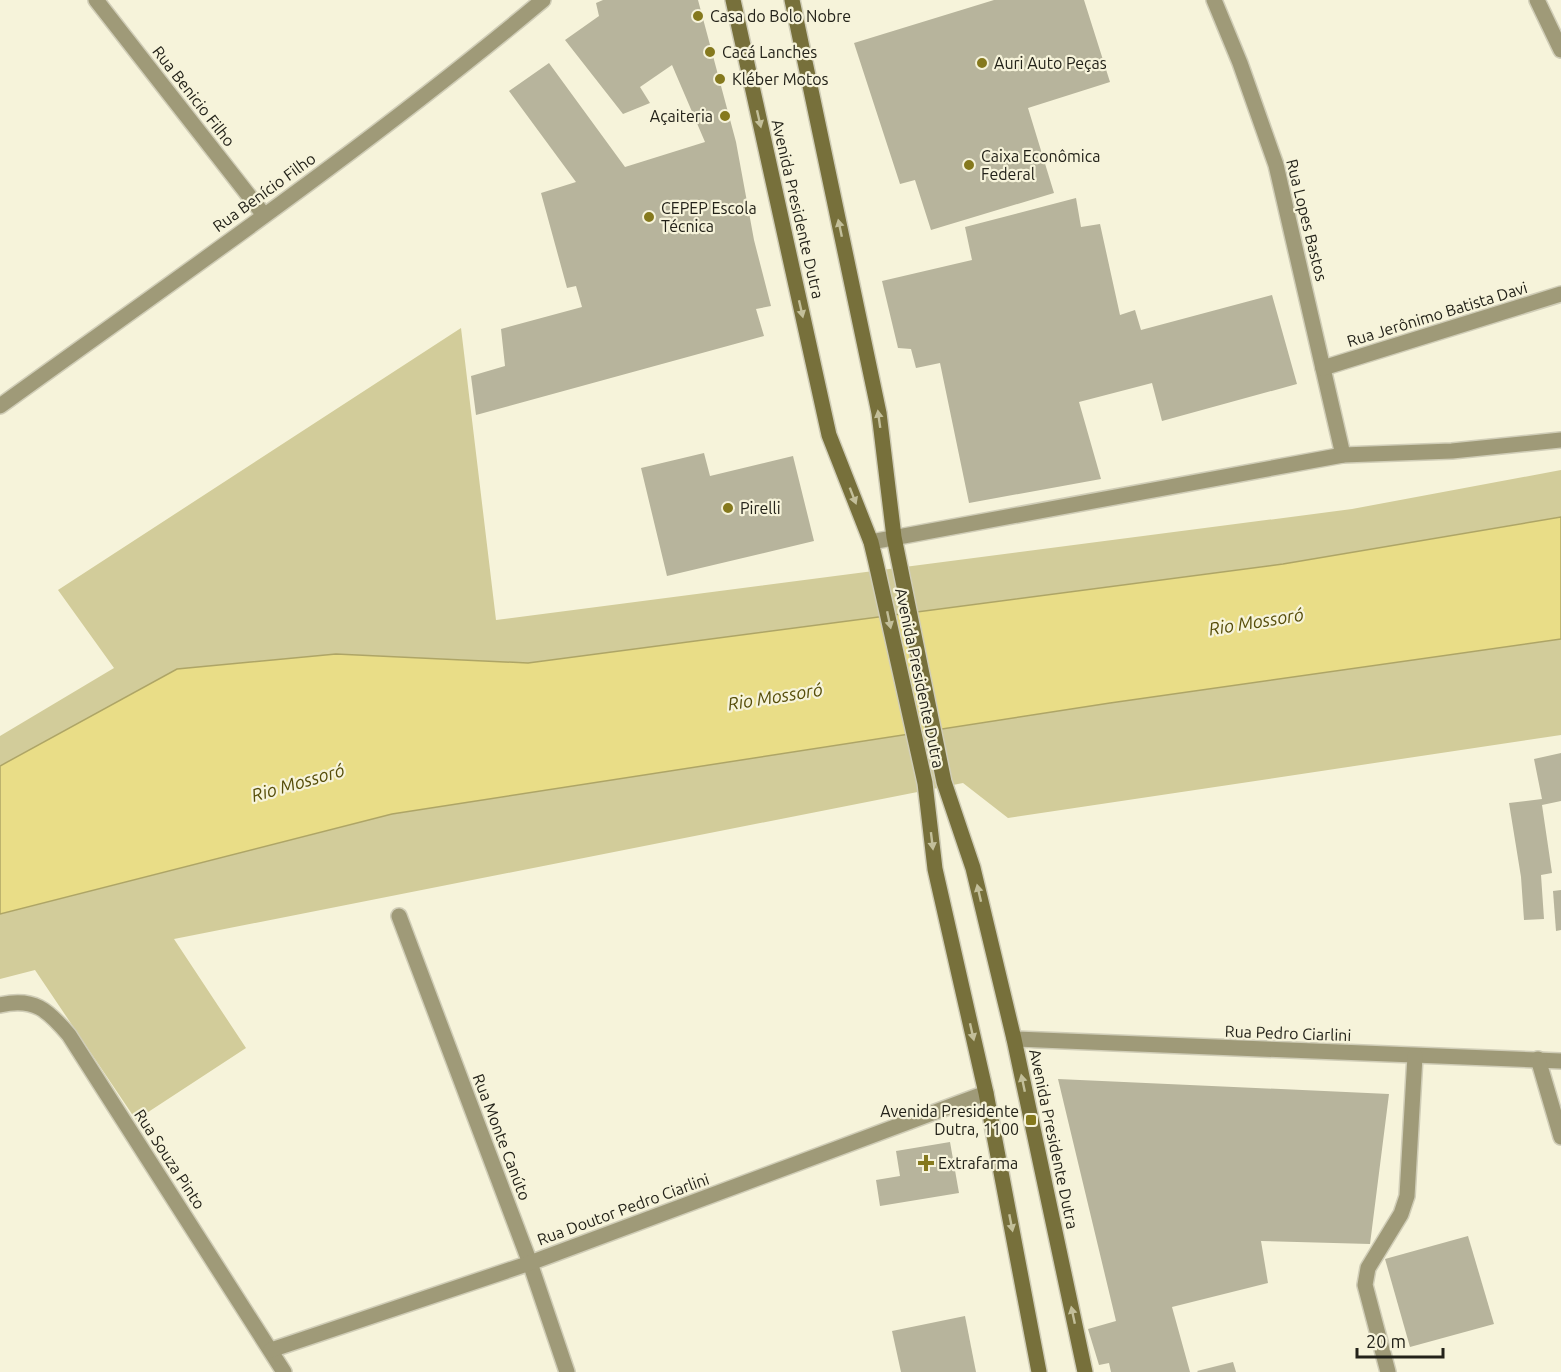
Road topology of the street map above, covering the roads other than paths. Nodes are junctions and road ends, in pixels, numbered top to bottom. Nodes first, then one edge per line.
1 (96, 0) edge
2 (543, 0) edge
3 (733, 0) edge
4 (792, 0) edge
5 (1214, 0) edge
6 (1537, 0) edge
7 (1561, 50) edge
8 (264, 215) junction
9 (1561, 294) edge
10 (1323, 368) junction
11 (0, 406) edge
12 (1561, 440) edge
13 (1343, 456) junction
14 (894, 537) junction
15 (871, 542) junction
16 (399, 916) dead end
17 (0, 1005) edge
18 (1014, 1039) junction
19 (1415, 1056) junction
20 (1538, 1059) junction
21 (1561, 1061) edge
22 (986, 1093) junction
23 (1561, 1137) edge
24 (530, 1263) junction
25 (271, 1350) junction
26 (284, 1372) edge
27 (567, 1372) edge
28 (1039, 1372) edge
29 (1085, 1372) edge
30 (1389, 1372) edge

1 - 8 street, Rua Benicio Filho
2 - 8 street, Rua Benício Filho
3 -> 15 main road, Avenida Presidente Dutra
14 -> 4 main road, Avenida Presidente Dutra
5 - 10 street, Rua Lopes Bastos
6 - 7 street
8 - 11 street, Rua Benício Filho
9 - 10 street, Rua Jerônimo Batista Davi
10 - 13 street, Rua Lopes Bastos
12 - 13 street
13 - 14 street
14 - 15 street
18 -> 14 main road, Avenida Presidente Dutra
15 -> 22 main road, Avenida Presidente Dutra
16 - 24 street, Rua Monte Canúto
17 - 25 street, Rua Souza Pinto
18 - 19 street, Rua Pedro Ciarlini
29 -> 18 main road, Avenida Presidente Dutra
19 - 20 street, Rua Pedro Ciarlini
19 - 30 street
20 - 21 street, Rua Pedro Ciarlini
20 - 23 street
22 - 24 street, Rua Doutor Pedro Ciarlini
22 -> 28 main road, Avenida Presidente Dutra
24 - 25 street, Rua Doutor Pedro Ciarlini
24 - 27 street, Rua Monte Canúto
25 - 26 street, Rua Souza Pinto

